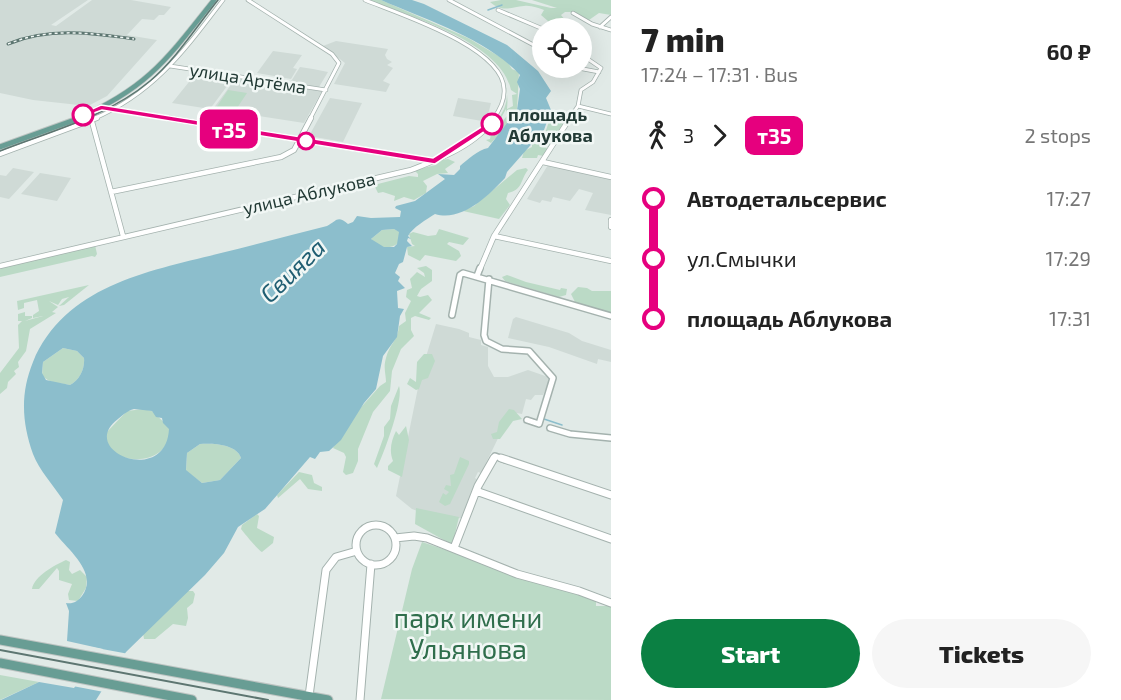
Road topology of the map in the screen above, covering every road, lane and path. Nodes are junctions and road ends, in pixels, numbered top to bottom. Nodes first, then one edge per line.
1 (212, 0) edge
2 (223, 0) edge
3 (248, 0) edge
4 (365, 0) edge
5 (449, 0) edge
6 (498, 10) dead end
7 (573, 13) dead end
8 (611, 17) edge
9 (532, 24) edge
10 (600, 27) junction
11 (611, 30) edge
12 (532, 45) edge
13 (592, 63) edge
14 (170, 66) junction
15 (592, 69) edge
16 (600, 70) junction
17 (326, 90) junction
18 (100, 106) junction
19 (578, 106) junction
20 (110, 110) junction
21 (611, 114) edge
22 (91, 118) junction
23 (299, 140) junction
24 (0, 146) edge
25 (0, 154) edge
26 (435, 161) junction
27 (543, 162) junction
28 (611, 177) edge
29 (111, 192) junction
30 (611, 220) edge
31 (611, 227) edge
32 (123, 236) junction
33 (494, 236) junction
34 (611, 261) edge
35 (0, 266) edge
36 (477, 276) junction
37 (489, 279) junction
38 (452, 315) dead end
39 (611, 316) edge
40 (526, 420) dead end
41 (550, 428) dead end
42 (611, 438) edge
43 (476, 490) junction
44 (611, 495) edge
45 (395, 538) junction
46 (611, 539) edge
47 (454, 548) junction
48 (357, 551) junction
49 (371, 564) junction
50 (611, 603) edge
51 (0, 640) edge
52 (0, 663) edge
53 (309, 696) junction
54 (192, 700) edge
55 (328, 700) edge
56 (360, 700) edge

1 - 18 main road
2 - 14 street
3 - 17 street, улица Артёма
4 - 26 street, улица Аблукова
5 - 12 street
6 - 9 street
7 - 10 street
8 - 10 street
10 - 11 street
13 - 16 street
14 - 17 street, улица Артёма
14 - 20 street
15 - 16 street
16 - 19 street
17 - 23 street, улица Артёма
18 - 20 street
18 - 24 main road
19 - 21 street
19 - 27 street
20 - 22 street
20 - 23 street
22 - 25 street
22 - 29 street
23 - 26 street
23 - 29 street
26 - 32 street, улица Аблукова
27 - 28 street
27 - 33 street
29 - 32 street
30 - 31 street
32 - 35 street, улица Аблукова
33 - 34 street
33 - 36 street
36 - 37 street
36 - 38 street
37 - 39 street
37 - 40 street
41 - 42 street
43 - 44 street
43 - 46 street
43 - 47 street
45 - 47 street
45 - 48 street
45 - 49 street
47 - 50 street
48 - 49 street
48 - 53 street
49 - 56 street
51 - 53 main road
52 - 54 main road
53 - 55 main road

